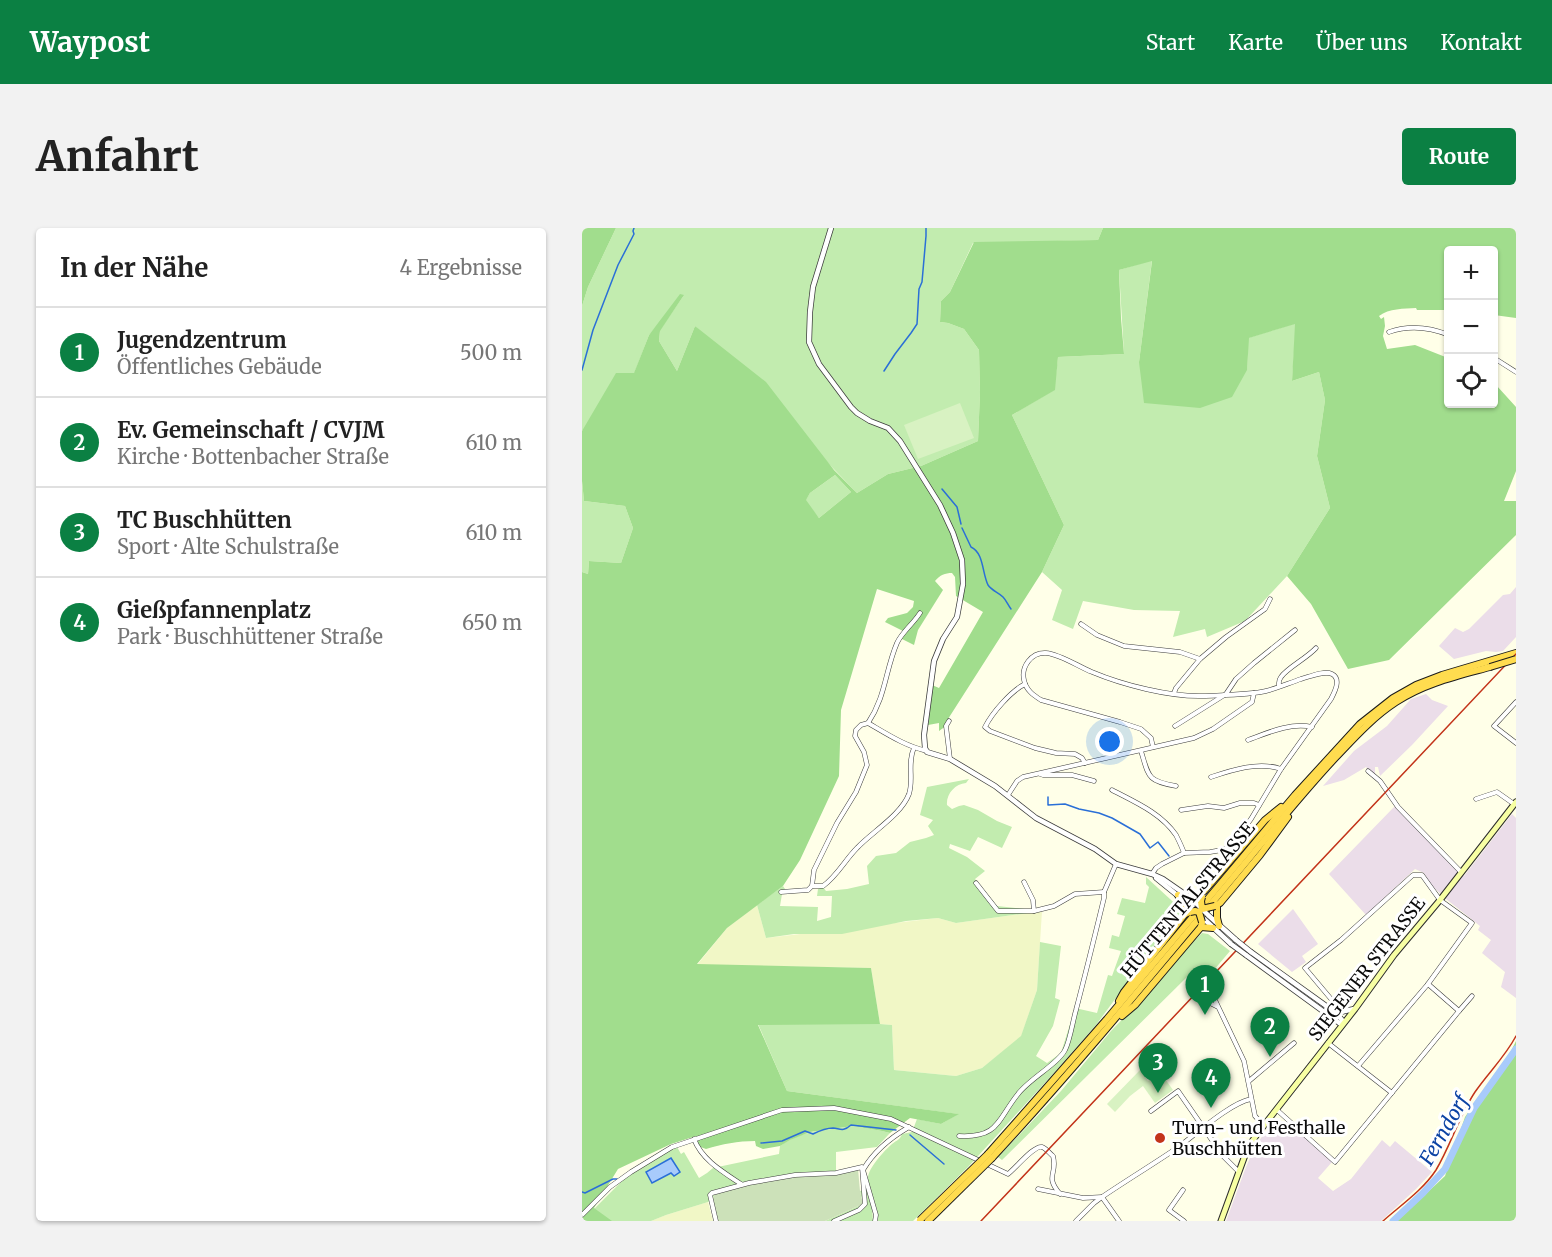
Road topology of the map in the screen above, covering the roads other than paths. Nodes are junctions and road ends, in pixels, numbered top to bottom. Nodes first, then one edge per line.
1 (831, 228) edge
2 (1389, 332) dead end
3 (1444, 333) edge
4 (1498, 361) edge
5 (1516, 372) edge
6 (1270, 599) dead end
7 (920, 613) dead end
8 (1081, 624) dead end
9 (1295, 630) dead end
10 (1316, 648) dead end
11 (1516, 653) edge
12 (1200, 659) junction
13 (1516, 659) edge
14 (1025, 684) junction
15 (1279, 686) junction
16 (1174, 693) junction
17 (1254, 693) junction
18 (1226, 694) junction
19 (1516, 702) edge
20 (949, 721) dead end
21 (868, 723) junction
22 (1175, 726) dead end
23 (1312, 727) junction
24 (1248, 740) dead end
25 (1516, 742) edge
26 (1153, 747) junction
27 (914, 748) junction
28 (926, 750) junction
29 (1141, 751) junction
30 (951, 759) junction
31 (1085, 763) junction
32 (1281, 770) junction
33 (1368, 771) dead end
34 (1039, 773) junction
35 (1210, 777) dead end
36 (1094, 781) dead end
37 (1176, 786) dead end
38 (1112, 790) dead end
39 (1008, 795) junction
40 (1297, 797) junction
41 (1476, 799) dead end
42 (1515, 803) edge
43 (1259, 805) junction
44 (1181, 810) dead end
45 (1184, 853) junction
46 (1116, 864) junction
47 (1461, 872) junction
48 (1152, 874) junction
49 (1024, 882) dead end
50 (976, 883) dead end
51 (812, 886) junction
52 (781, 892) dead end
53 (1104, 892) junction
54 (1203, 894) junction
55 (1178, 896) junction
56 (1189, 897) junction
57 (1440, 900) junction
58 (1216, 906) junction
59 (1034, 911) junction
60 (1199, 913) junction
61 (1216, 927) junction
62 (1249, 953) junction
63 (1428, 984) junction
64 (1472, 996) dead end
65 (1218, 1007) dead end
66 (1355, 1009) junction
67 (1459, 1011) junction
68 (1336, 1013) junction
69 (1343, 1013) junction
70 (1109, 1022) junction
71 (1342, 1025) junction
72 (1294, 1043) dead end
73 (1328, 1043) junction
74 (1358, 1066) junction
75 (1248, 1081) junction
76 (1392, 1093) junction
77 (1251, 1099) junction
78 (1277, 1110) junction
79 (1151, 1111) dead end
80 (1264, 1126) junction
81 (910, 1127) junction
82 (1204, 1128) junction
83 (959, 1136) dead end
84 (694, 1139) junction
85 (863, 1170) junction
86 (1239, 1172) junction
87 (741, 1185) junction
88 (1038, 1189) dead end
89 (1183, 1190) dead end
90 (1060, 1194) junction
91 (1102, 1197) junction
92 (582, 1215) edge
93 (716, 1221) edge
94 (834, 1221) edge
95 (875, 1221) edge
96 (923, 1221) edge
97 (1076, 1221) edge
98 (1119, 1221) edge
99 (1184, 1221) edge
100 (1221, 1221) edge

1 - 28 street
2 - 3 street
4 - 5 street
6 - 12 street
7 - 21 street
8 - 12 street
9 - 18 street
10 - 15 street
11 - 40 highway, HÜTTENTALSTRASSE
12 - 16 street
13 - 40 highway, HÜTTENTALSTRASSE, bridge
14 - 16 street
14 - 26 street
14 - 31 street
15 - 17 street
15 - 23 street
16 - 18 street
17 - 18 street
17 - 26 street
18 - 22 street
19 - 25 street
20 - 30 street
21 - 27 street
21 - 51 street
23 - 24 street
23 - 32 street
26 - 29 street
27 - 28 street
27 - 51 street
28 - 30 street
29 - 31 street
29 - 37 street
30 - 39 street
31 - 34 street
32 - 35 street
32 - 43 street
33 - 47 street
34 - 36 street
34 - 39 street
38 - 45 street
39 - 46 street
40 - 54 highway
40 - 58 highway
40 - 70 highway, HÜTTENTALSTRASSE
41 - 42 street, SIEGENER STRASSE
42 - 47 main road, SIEGENER STRASSE
43 - 44 street
43 - 45 street
45 - 48 street
46 - 48 street
46 - 53 street
47 - 57 main road, SIEGENER STRASSE
48 - 55 street
48 - 56 street
49 - 59 street
50 - 59 street
51 - 52 street
53 - 59 street
53 - 83 street
54 - 56 highway
54 - 60 highway, bridge
55 - 60 street
55 - 60 highway
56 - 60 street
57 - 63 street
57 - 66 main road, SIEGENER STRASSE
57 - 69 street
58 - 60 highway, bridge
58 - 61 highway
60 - 61 highway
60 - 61 street
60 - 70 highway
60 - 70 highway
61 - 62 street, bridge
62 - 68 street
62 - 71 street
63 - 67 street
63 - 74 street
64 - 67 street
65 - 75 street
66 - 69 street
66 - 71 main road, SIEGENER STRASSE
67 - 76 street
68 - 69 street
68 - 71 street
70 - 96 highway, HÜTTENTALSTRASSE, bridge
71 - 73 main road, SIEGENER STRASSE
72 - 75 street
73 - 74 street
73 - 78 main road, SIEGENER STRASSE
74 - 76 street
75 - 77 street
76 - 78 street
77 - 80 street
77 - 82 street
78 - 80 main road, SIEGENER STRASSE
79 - 82 street
80 - 86 main road, SIEGENER STRASSE
81 - 84 street
81 - 85 street
81 - 90 street
82 - 86 street
82 - 91 street
84 - 87 street
84 - 92 street
85 - 87 street
85 - 94 street
85 - 95 street
86 - 100 main road, SIEGENER STRASSE
87 - 93 street
88 - 90 street
89 - 99 street
90 - 91 street
91 - 97 street
91 - 98 street

